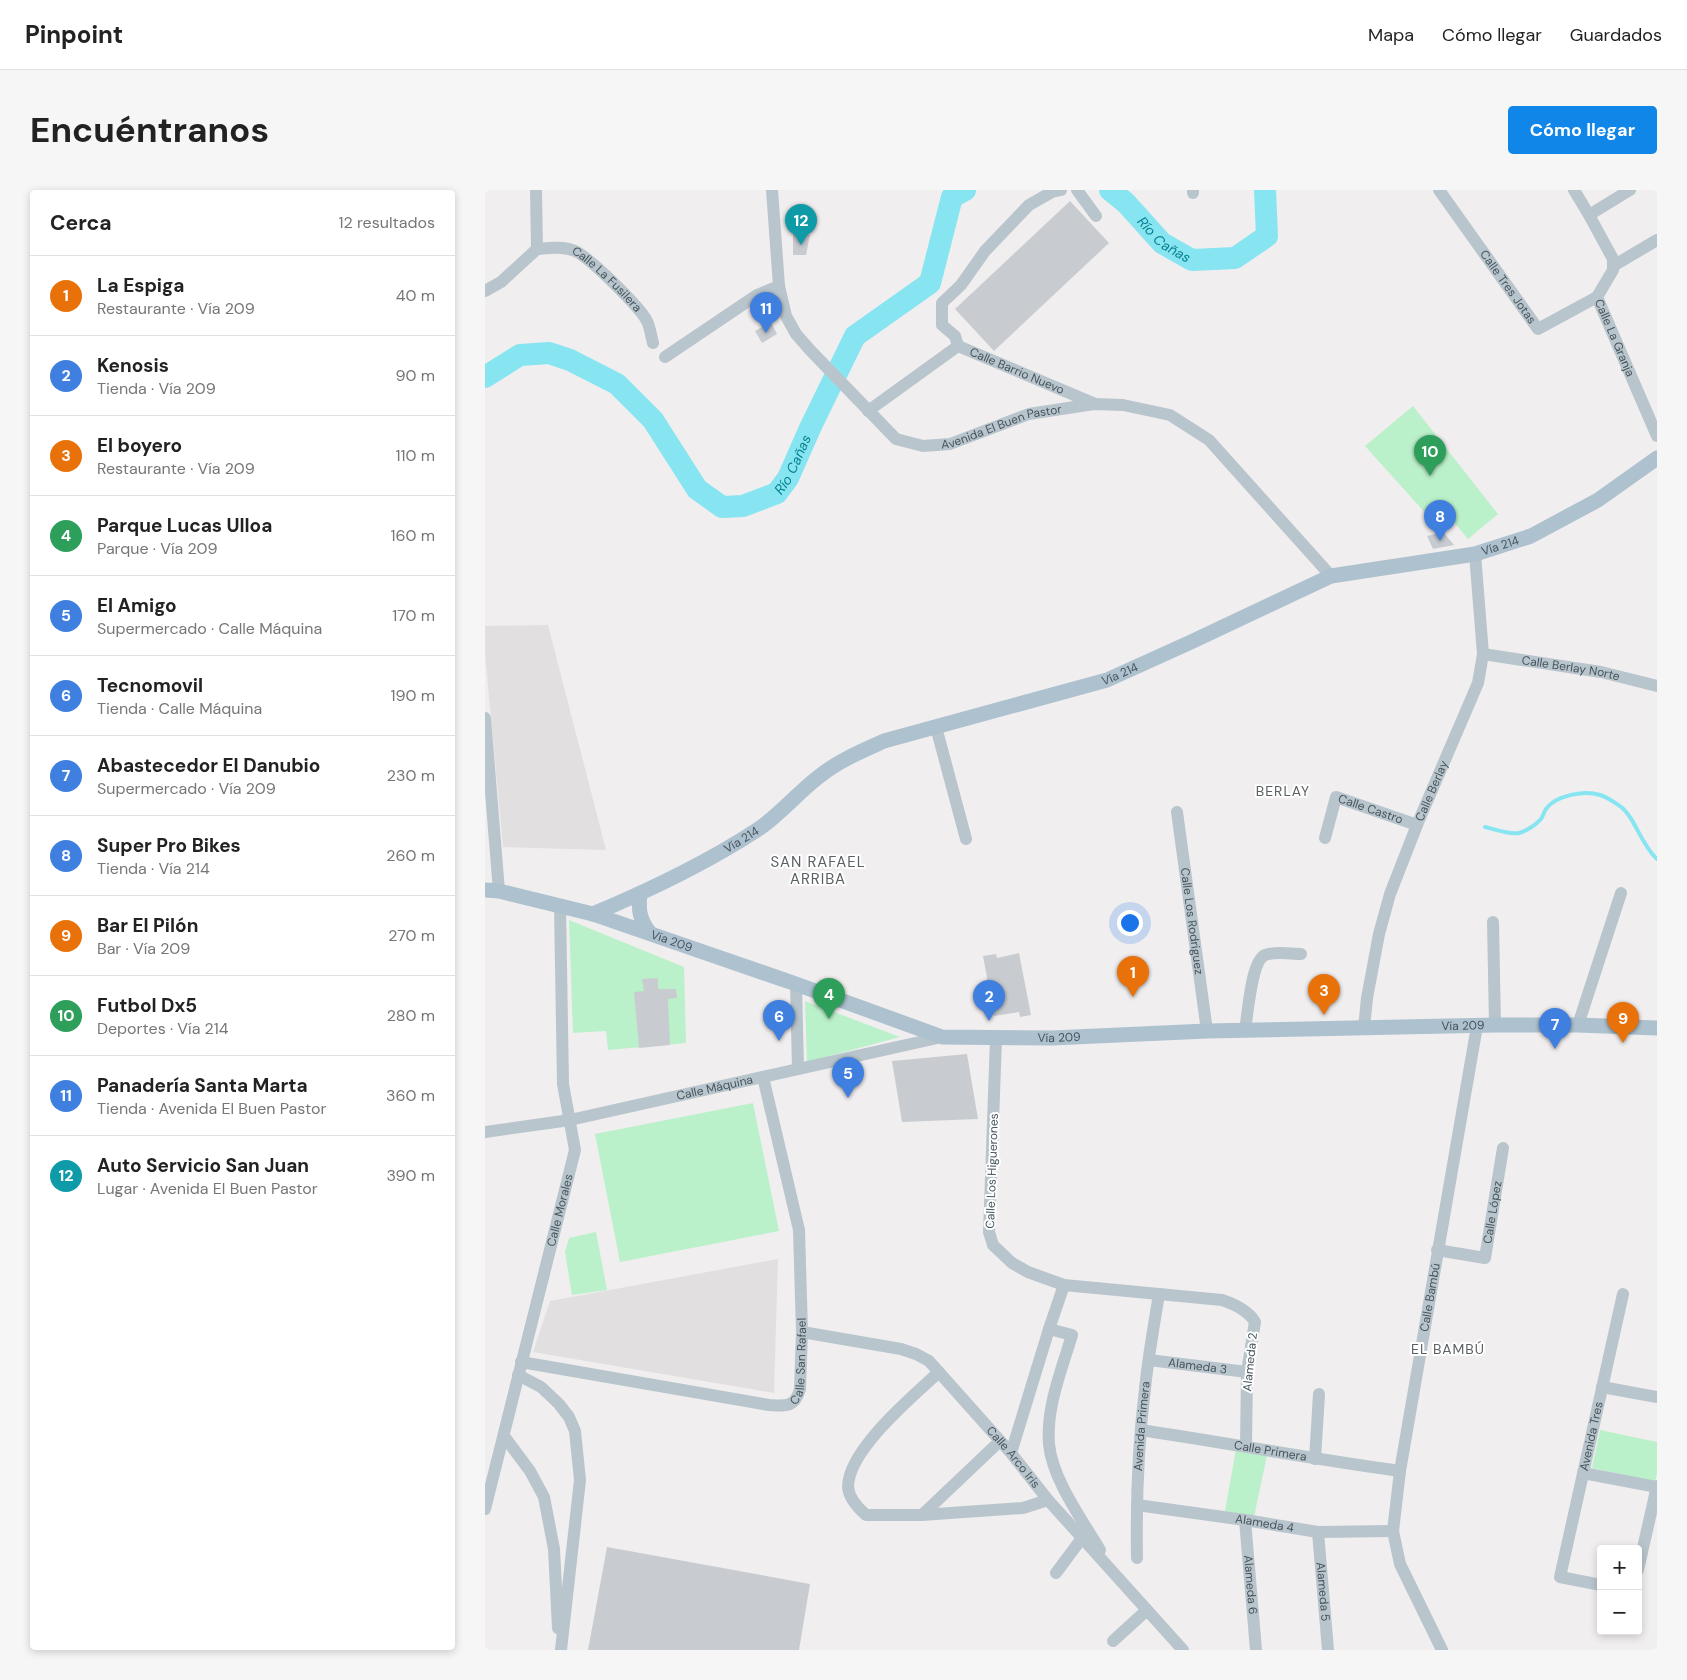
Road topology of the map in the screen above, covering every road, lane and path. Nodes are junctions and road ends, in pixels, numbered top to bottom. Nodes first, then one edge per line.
1 (536, 190) edge
2 (772, 190) edge
3 (1061, 190) edge
4 (1077, 190) edge
5 (1439, 190) edge
6 (1574, 190) edge
7 (1630, 190) edge
8 (1589, 215) junction
9 (1096, 216) dead end
10 (1657, 240) edge
11 (537, 249) junction
12 (1613, 266) junction
13 (779, 286) junction
14 (485, 291) edge
15 (1597, 297) junction
16 (653, 343) dead end
17 (958, 346) junction
18 (665, 357) dead end
19 (1094, 404) junction
20 (868, 411) junction
21 (1657, 436) edge
22 (1657, 458) edge
23 (1475, 554) junction
24 (1331, 576) junction
25 (1483, 654) junction
26 (1657, 686) edge
27 (485, 718) edge
28 (936, 727) junction
29 (1177, 812) dead end
30 (1417, 824) junction
31 (1325, 838) dead end
32 (966, 839) dead end
33 (492, 891) edge
34 (1621, 893) dead end
35 (640, 895) junction
36 (560, 906) junction
37 (593, 914) junction
38 (1493, 922) dead end
39 (650, 933) junction
40 (1301, 954) dead end
41 (796, 984) junction
42 (1495, 1025) junction
43 (1578, 1025) junction
44 (1477, 1026) junction
45 (1364, 1028) junction
46 (1657, 1028) edge
47 (1245, 1030) junction
48 (1207, 1031) junction
49 (942, 1037) junction
50 (996, 1039) junction
51 (798, 1069) junction
52 (763, 1077) junction
53 (570, 1120) junction
54 (485, 1132) edge
55 (1503, 1148) dead end
56 (1437, 1250) junction
57 (1064, 1285) junction
58 (1159, 1294) junction
59 (1623, 1294) dead end
60 (1049, 1329) junction
61 (802, 1332) junction
62 (1149, 1360) junction
63 (519, 1368) junction
64 (939, 1372) junction
65 (1247, 1372) junction
66 (1602, 1387) junction
67 (1319, 1394) dead end
68 (1657, 1397) edge
69 (1141, 1430) junction
70 (504, 1436) junction
71 (1000, 1441) junction
72 (1245, 1446) junction
73 (1011, 1454) junction
74 (1315, 1459) junction
75 (1400, 1471) junction
76 (1583, 1473) junction
77 (1657, 1486) edge
78 (1048, 1500) junction
79 (1137, 1505) junction
80 (485, 1509) edge
81 (922, 1515) junction
82 (1245, 1520) junction
83 (1393, 1530) junction
84 (1318, 1532) junction
85 (1081, 1538) junction
86 (1642, 1552) edge
87 (1137, 1558) dead end
88 (1056, 1573) dead end
89 (1115, 1575) junction
90 (1597, 1584) edge
91 (1147, 1610) junction
92 (1113, 1640) dead end
93 (560, 1650) edge
94 (1183, 1650) edge
95 (1256, 1650) edge
96 (1328, 1650) edge
97 (1442, 1650) edge

1 - 11 street
2 - 13 street, Avenida El Buen Pastor
3 - 17 street
4 - 9 street
5 - 15 street, Calle Tres Jotas
6 - 8 street
7 - 8 street
8 - 12 street
10 - 12 street
11 - 14 street
11 - 16 street, Calle La Fusilera
12 - 15 street, Calle La Granja
13 - 18 street
13 - 20 street, Avenida El Buen Pastor
15 - 21 street, Calle La Granja
17 - 19 street, Calle Barrio Nuevo
17 - 20 street, Calle Barrio Nuevo
19 - 20 street, Avenida El Buen Pastor
19 - 24 street, Avenida El Buen Pastor
22 - 23 main road, Vía 214
23 - 24 main road, Vía 214
23 - 25 street, Calle Berlay
24 - 28 main road, Vía 214
25 - 26 street, Calle Berlay Norte
25 - 30 street, Calle Berlay
27 - 33 street
28 - 32 street
28 - 35 main road, Vía 214
29 - 48 street, Calle Los Rodriguez
30 - 31 street, Calle Castro
30 - 45 street, Calle Berlay
33 - 36 main road, Vía 209
34 - 43 street
35 - 37 main road, Vía 214
35 - 39 main road
36 - 37 main road, Vía 209
36 - 53 street, Calle Morales
37 - 39 main road, Vía 209
38 - 42 street
39 - 41 main road, Vía 209
40 - 47 street
41 - 49 main road, Vía 209
41 - 51 street
42 - 43 main road, Vía 209
42 - 44 main road, Vía 209
43 - 46 main road, Vía 209
44 - 45 main road, Vía 209
44 - 56 street, Calle Bambú
45 - 47 main road, Vía 209
47 - 48 main road, Vía 209
48 - 50 main road, Vía 209
49 - 50 main road, Vía 209
49 - 51 street, Calle Máquina
50 - 57 street, Calle Los Higuerones
51 - 52 street, Calle Máquina
52 - 53 street, Calle Máquina
52 - 61 street, Calle San Rafael
53 - 54 street, Calle Máquina
53 - 63 street, Calle Morales
55 - 56 street, Calle López
56 - 75 street, Calle Bambú
57 - 58 street, Calle Los Higuerones
57 - 60 street
58 - 62 street, Avenida Primera
58 - 65 street, Alameda 2
59 - 66 street, Avenida Tres
60 - 73 street
60 - 89 street
61 - 63 street, Calle San Rafael
61 - 64 street, Calle Arco Iris
62 - 65 street, Alameda 3
62 - 69 street, Avenida Primera
63 - 70 street, Calle Morales
63 - 93 street
64 - 71 street, Calle Arco Iris
64 - 81 street
65 - 72 street, Alameda 2
66 - 68 street
66 - 76 street, Avenida Tres
67 - 74 street
69 - 72 street, Calle Primera
69 - 79 street, Avenida Primera
70 - 80 street, Calle Morales
70 - 93 street
71 - 73 street, Calle Arco Iris
71 - 81 street
72 - 74 street, Calle Primera
73 - 78 street, Calle Arco Iris
74 - 75 street, Calle Primera
75 - 83 street, Calle Bambú
76 - 77 street
76 - 90 street, Avenida Tres
77 - 86 street
78 - 81 street
78 - 85 street, Calle Arco Iris
79 - 82 street, Alameda 4
79 - 87 street, Avenida Primera
82 - 84 street, Alameda 4
82 - 95 street, Alameda 6
83 - 84 street, Alameda 4
83 - 97 street, Calle Bambú
84 - 96 street, Alameda 5
85 - 88 street
85 - 89 street, Calle Arco Iris
89 - 91 street, Calle Arco Iris
91 - 92 street
91 - 94 street, Calle Arco Iris

